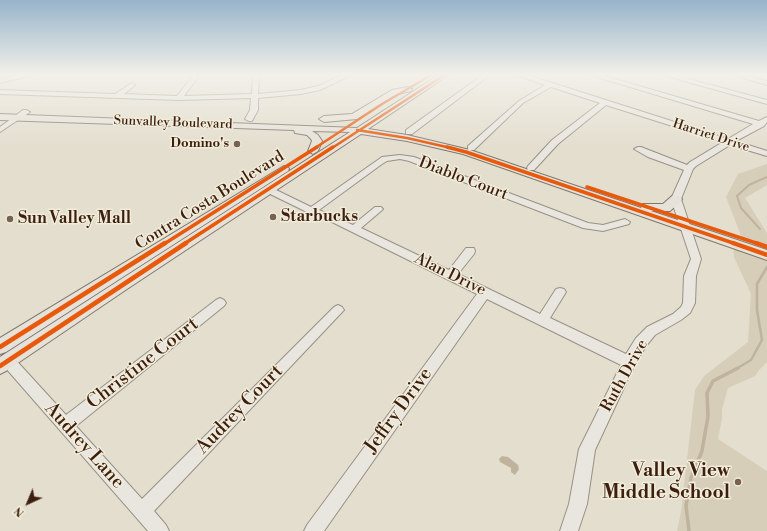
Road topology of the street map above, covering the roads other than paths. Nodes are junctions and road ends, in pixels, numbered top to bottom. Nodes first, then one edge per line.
1 (255, 99) edge
2 (384, 99) edge
3 (395, 99) edge
4 (404, 99) edge
5 (454, 99) edge
6 (525, 99) edge
7 (595, 99) edge
8 (680, 99) edge
9 (755, 99) edge
10 (605, 102) junction
11 (767, 102) edge
12 (0, 111) edge
13 (26, 112) junction
14 (0, 117) edge
15 (18, 118) junction
16 (302, 121) junction
17 (764, 122) edge
18 (251, 123) junction
19 (356, 127) junction
20 (0, 130) edge
21 (409, 132) junction
22 (730, 142) junction
23 (471, 148) junction
24 (638, 149) dead end
25 (312, 151) junction
26 (767, 154) edge
27 (289, 166) junction
28 (531, 168) junction
29 (689, 169) junction
30 (269, 190) junction
31 (676, 199) junction
32 (647, 207) junction
33 (378, 209) dead end
34 (312, 211) junction
35 (625, 222) dead end
36 (684, 224) junction
37 (354, 229) junction
38 (767, 247) edge
39 (470, 251) dead end
40 (767, 256) edge
41 (451, 275) junction
42 (485, 292) junction
43 (560, 292) dead end
44 (220, 303) dead end
45 (338, 310) dead end
46 (543, 320) junction
47 (3, 358) edge
48 (629, 362) junction
49 (66, 424) junction
50 (142, 511) junction
51 (160, 531) edge
52 (313, 531) edge
53 (569, 531) edge

1 - 18 street
2 - 16 main road
3 - 19 main road, Contra Costa Boulevard
4 - 19 main road, Contra Costa Boulevard
5 - 21 street
6 - 23 street
7 - 10 street, Harriet Drive
8 - 17 street
9 - 11 street
10 - 22 street, Harriet Drive
10 - 28 street
12 - 13 main road, Sunvalley Boulevard
13 - 15 street
13 - 18 main road, Sunvalley Boulevard
14 - 15 main road, Sunvalley Boulevard
15 - 18 main road, Sunvalley Boulevard
15 - 20 street
16 - 18 main road, Sunvalley Boulevard
16 - 19 main road, Sunvalley Boulevard
17 - 22 street
18 - 19 main road, Sunvalley Boulevard
18 - 25 main road
19 - 21 main road
19 - 25 main road, Contra Costa Boulevard
19 - 30 main road, Contra Costa Boulevard
19 - 36 main road
21 - 23 main road
22 - 26 street, Harriet Drive
22 - 29 street
23 - 28 main road
24 - 29 street
25 - 27 main road, Contra Costa Boulevard
27 - 30 main road
27 - 47 main road, Contra Costa Boulevard
28 - 32 main road
29 - 31 street
30 - 34 street, Alan Drive
30 - 47 main road, Contra Costa Boulevard
31 - 32 main road
31 - 36 street, Ruth Drive
32 - 36 main road
33 - 37 street
34 - 35 street, Diablo Court
34 - 37 street, Alan Drive
36 - 38 main road
36 - 40 main road
36 - 48 street, Ruth Drive
37 - 41 street, Alan Drive
39 - 41 street
41 - 42 street, Alan Drive
42 - 46 street, Alan Drive
42 - 52 street, Jeffry Drive
43 - 46 street
44 - 49 street, Christine Court
45 - 50 street, Audrey Court
46 - 48 street, Alan Drive
47 - 49 street, Audrey Lane
48 - 53 street, Ruth Drive
49 - 50 street, Audrey Lane
50 - 51 street, Audrey Lane

